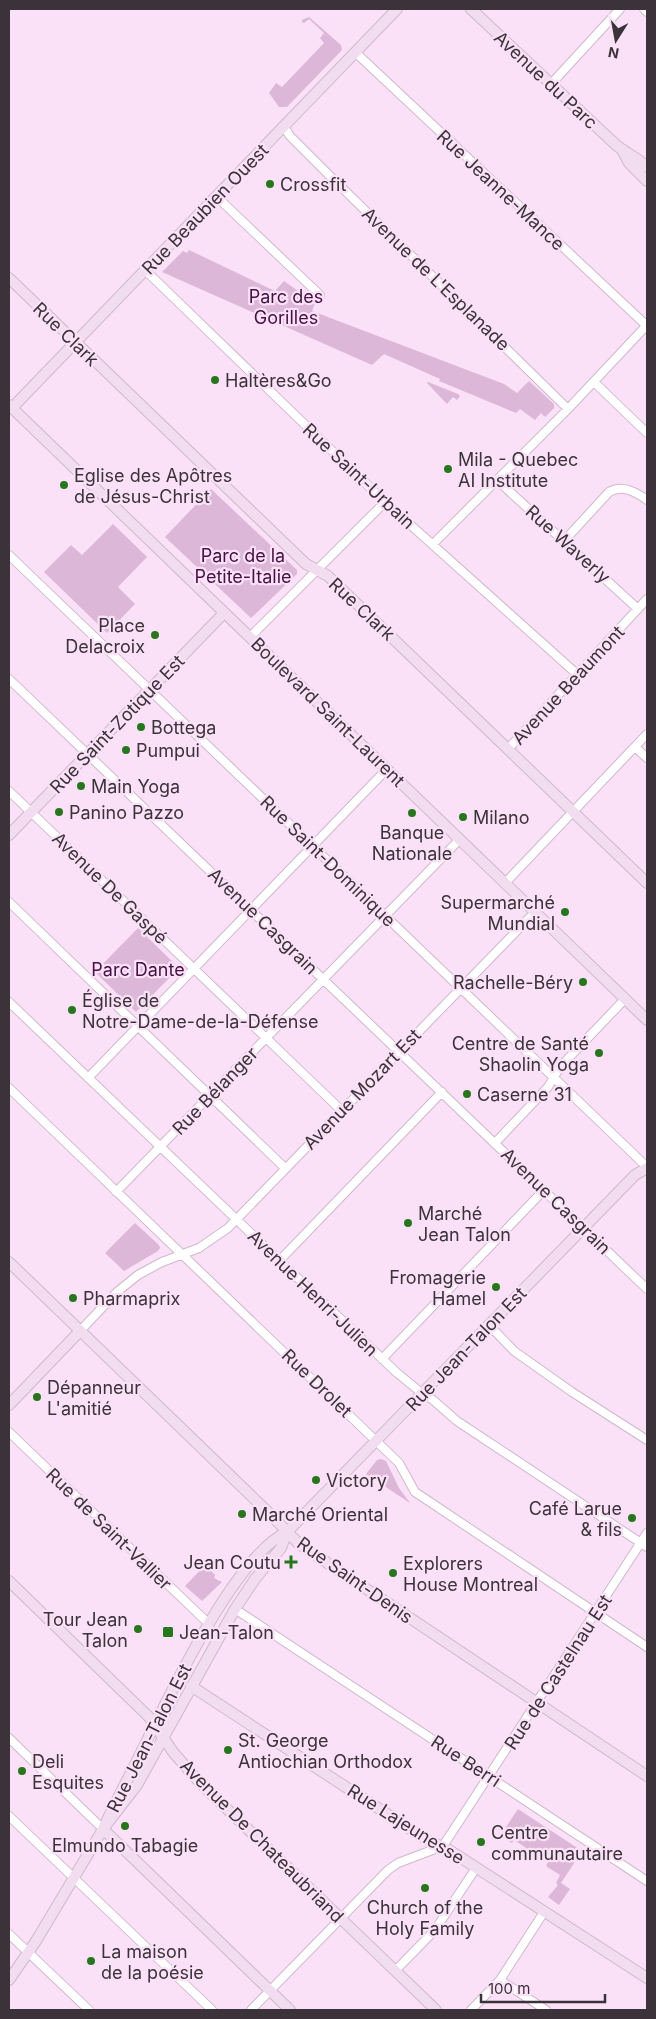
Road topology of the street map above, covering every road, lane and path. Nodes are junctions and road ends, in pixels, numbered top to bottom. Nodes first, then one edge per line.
1 (397, 9) edge
2 (471, 9) edge
3 (620, 9) edge
4 (644, 9) edge
5 (647, 12) edge
6 (355, 52) junction
7 (550, 84) junction
8 (284, 127) junction
9 (622, 150) junction
10 (647, 167) edge
11 (647, 181) edge
12 (217, 197) junction
13 (146, 271) junction
14 (9, 278) edge
15 (320, 295) dead end
16 (647, 326) edge
17 (76, 343) junction
18 (594, 382) junction
19 (10, 406) edge
20 (568, 408) junction
21 (647, 433) edge
22 (497, 480) junction
23 (647, 500) edge
24 (385, 502) junction
25 (564, 541) junction
26 (432, 544) junction
27 (9, 555) edge
28 (317, 570) junction
29 (647, 599) edge
30 (638, 609) junction
31 (224, 613) junction
32 (250, 637) junction
33 (578, 675) junction
34 (9, 679) edge
35 (150, 689) junction
36 (647, 734) edge
37 (635, 747) junction
38 (508, 750) junction
39 (88, 753) junction
40 (647, 758) edge
41 (387, 769) junction
42 (9, 791) edge
43 (31, 812) junction
44 (573, 812) junction
45 (9, 835) edge
46 (460, 839) junction
47 (313, 845) junction
48 (505, 883) junction
49 (647, 883) edge
50 (9, 902) edge
51 (251, 909) junction
52 (535, 912) junction
53 (385, 916) junction
54 (194, 968) junction
55 (324, 979) junction
56 (460, 988) junction
57 (625, 999) junction
58 (9, 1002) edge
59 (647, 1020) edge
60 (137, 1026) junction
61 (266, 1038) junction
62 (399, 1051) junction
63 (554, 1077) junction
64 (88, 1078) junction
65 (9, 1088) edge
66 (442, 1092) junction
67 (210, 1095) junction
68 (341, 1110) junction
69 (495, 1143) junction
70 (160, 1147) junction
71 (647, 1167) edge
72 (285, 1168) junction
73 (544, 1190) junction
74 (116, 1192) junction
75 (236, 1220) junction
76 (584, 1228) junction
77 (182, 1254) junction
78 (279, 1261) junction
79 (9, 1262) edge
80 (647, 1289) edge
81 (489, 1325) junction
82 (80, 1330) junction
83 (382, 1359) junction
84 (423, 1393) junction
85 (9, 1405) edge
86 (9, 1432) edge
87 (647, 1440) edge
88 (376, 1441) junction
89 (287, 1532) junction
90 (647, 1533) edge
91 (644, 1544) edge
92 (9, 1581) edge
93 (234, 1609) junction
94 (596, 1613) junction
95 (209, 1624) junction
96 (647, 1647) edge
97 (191, 1686) junction
98 (537, 1702) junction
99 (155, 1725) junction
100 (9, 1738) edge
101 (164, 1738) junction
102 (489, 1776) junction
103 (647, 1776) edge
104 (9, 1816) edge
105 (103, 1829) junction
106 (443, 1846) junction
107 (476, 1868) junction
108 (74, 1878) junction
109 (647, 1881) edge
110 (544, 1912) junction
111 (340, 1918) junction
112 (9, 1934) edge
113 (28, 1953) junction
114 (396, 1971) junction
115 (647, 1978) edge
116 (9, 1980) edge
117 (500, 1980) junction
118 (270, 1991) junction
119 (89, 2010) edge
120 (212, 2010) edge
121 (251, 2010) edge
122 (290, 2010) edge
123 (436, 2010) edge
124 (472, 2010) edge
125 (546, 2010) edge

1 - 6 main road, Rue Beaubien Ouest
2 - 7 main road, Avenue du Parc
3 - 7 street
4 - 5 street
6 - 8 main road, Rue Beaubien Ouest
6 - 16 street, Rue Jeanne-Mance
7 - 9 main road, Avenue du Parc
8 - 12 main road, Rue Beaubien Ouest
8 - 20 street, Avenue de L'Esplanade
9 - 10 main road, Avenue du Parc
9 - 11 main road, Avenue du Parc
12 - 13 main road, Rue Beaubien Ouest
12 - 15 street
13 - 17 main road, Rue Beaubien Ouest
13 - 24 street, Rue Saint-Urbain
14 - 17 main road, Rue Clark
16 - 18 street
17 - 19 main road, Rue Beaubien Ouest
17 - 28 main road, Rue Clark
18 - 20 street
18 - 21 street
19 - 31 main road, Boulevard Saint-Laurent
20 - 22 street
22 - 25 street, Rue Waverly
22 - 26 street
23 - 25 street
24 - 26 street, Rue Saint-Urbain
24 - 28 street
25 - 30 street, Rue Waverly
26 - 33 street, Rue Saint-Urbain
27 - 35 street, Rue Saint-Dominique
28 - 32 street
28 - 38 main road, Rue Clark
29 - 30 street, Avenue Beaumont
30 - 33 street, Avenue Beaumont
31 - 32 main road, Boulevard Saint-Laurent
31 - 35 main road, Rue Saint-Zotique Est
32 - 41 main road, Boulevard Saint-Laurent
33 - 38 street, Avenue Beaumont
34 - 39 street, Avenue Casgrain
35 - 39 main road, Rue Saint-Zotique Est
35 - 47 street, Rue Saint-Dominique
36 - 37 street
37 - 40 street
37 - 44 street
38 - 44 main road, Rue Clark
39 - 43 main road, Rue Saint-Zotique Est
39 - 51 street, Avenue Casgrain
41 - 46 main road, Boulevard Saint-Laurent
41 - 47 street
42 - 43 street, Avenue De Gaspé
43 - 45 main road, Rue Saint-Zotique Est
43 - 54 street, Avenue De Gaspé
44 - 48 street
44 - 49 main road, Rue Clark
46 - 48 main road, Boulevard Saint-Laurent
46 - 53 street, Rue Bélanger
47 - 51 street
47 - 53 street, Rue Saint-Dominique
48 - 52 main road, Boulevard Saint-Laurent
50 - 60 street
51 - 54 street
51 - 55 street, Avenue Casgrain
52 - 56 street, Avenue Mozart Est
52 - 57 main road, Boulevard Saint-Laurent
53 - 55 street, Rue Bélanger
53 - 56 street, Rue Saint-Dominique
54 - 60 street
54 - 61 street, Avenue De Gaspé
55 - 61 street, Rue Bélanger
55 - 62 street, Avenue Casgrain
56 - 62 street, Avenue Mozart Est
56 - 63 street, Rue Saint-Dominique
57 - 59 main road, Boulevard Saint-Laurent
57 - 63 street
58 - 64 street, Avenue Henri-Julien
60 - 64 street
60 - 67 street
61 - 67 street, Rue Bélanger
61 - 68 street, Avenue De Gaspé
62 - 66 street, Avenue Casgrain
62 - 68 street, Avenue Mozart Est
63 - 69 street
63 - 71 street, Rue Saint-Dominique
64 - 70 street, Avenue Henri-Julien
65 - 74 street, Rue Drolet
66 - 69 street, Avenue Casgrain
66 - 78 street
67 - 70 street, Rue Bélanger
67 - 72 street
68 - 72 street, Avenue Mozart Est
69 - 73 street, Avenue Casgrain
70 - 74 street, Rue Bélanger
70 - 75 street, Avenue Henri-Julien
71 - 76 main road, Rue Jean-Talon Est
72 - 75 street, Avenue Mozart Est
73 - 76 street, Avenue Casgrain
73 - 83 street
74 - 77 street, Rue Drolet
75 - 77 street, Avenue Mozart Est
75 - 78 street, Avenue Henri-Julien
76 - 80 street, Avenue Casgrain
76 - 81 main road, Rue Jean-Talon Est
77 - 82 street
77 - 88 street, Rue Drolet
78 - 83 street, Avenue Henri-Julien
79 - 82 main road, Rue Saint-Denis
81 - 84 main road, Rue Jean-Talon Est
81 - 87 street
82 - 85 main road
82 - 89 main road, Rue Saint-Denis
83 - 84 street, Avenue Henri-Julien
84 - 88 main road, Rue Jean-Talon Est
84 - 91 street, Avenue Henri-Julien
86 - 95 street, Rue de Saint-Vallier
88 - 89 main road, Rue Jean-Talon Est
88 - 94 street, Rue Drolet
89 - 93 main road, Rue Jean-Talon Est
89 - 95 main road, Rue Jean-Talon Est
89 - 98 main road, Rue Saint-Denis
90 - 91 street, Rue de Castelnau Est
91 - 94 street, Rue de Castelnau Est
92 - 99 main road, Avenue De Chateaubriand
93 - 97 main road, Rue Jean-Talon Est
93 - 102 street, Rue Berri
94 - 96 street, Rue Drolet
94 - 98 street, Rue de Castelnau Est
95 - 99 main road, Rue Jean-Talon Est
97 - 101 main road, Rue Jean-Talon Est
97 - 106 main road, Rue Lajeunesse
98 - 102 street, Rue de Castelnau Est
98 - 103 main road, Rue Saint-Denis
99 - 101 main road, Avenue De Chateaubriand
99 - 105 main road, Rue Jean-Talon Est
100 - 105 street
101 - 105 main road, Rue Jean-Talon Est
101 - 111 main road, Avenue De Chateaubriand
102 - 106 street, Rue de Castelnau Est
102 - 109 street, Rue Berri
104 - 108 street
105 - 108 main road, Rue Jean-Talon Est
105 - 118 main road
106 - 107 main road, Rue Lajeunesse
106 - 111 street
107 - 110 main road, Rue Lajeunesse
107 - 114 street
108 - 113 main road, Rue Jean-Talon Est
108 - 120 street
110 - 115 main road, Rue Lajeunesse
110 - 117 street
111 - 114 main road, Avenue De Chateaubriand
111 - 118 street
112 - 113 street
113 - 116 main road, Rue Jean-Talon Est
113 - 119 street
114 - 123 main road, Avenue De Chateaubriand
117 - 124 street
117 - 125 street
118 - 121 street
118 - 122 main road

